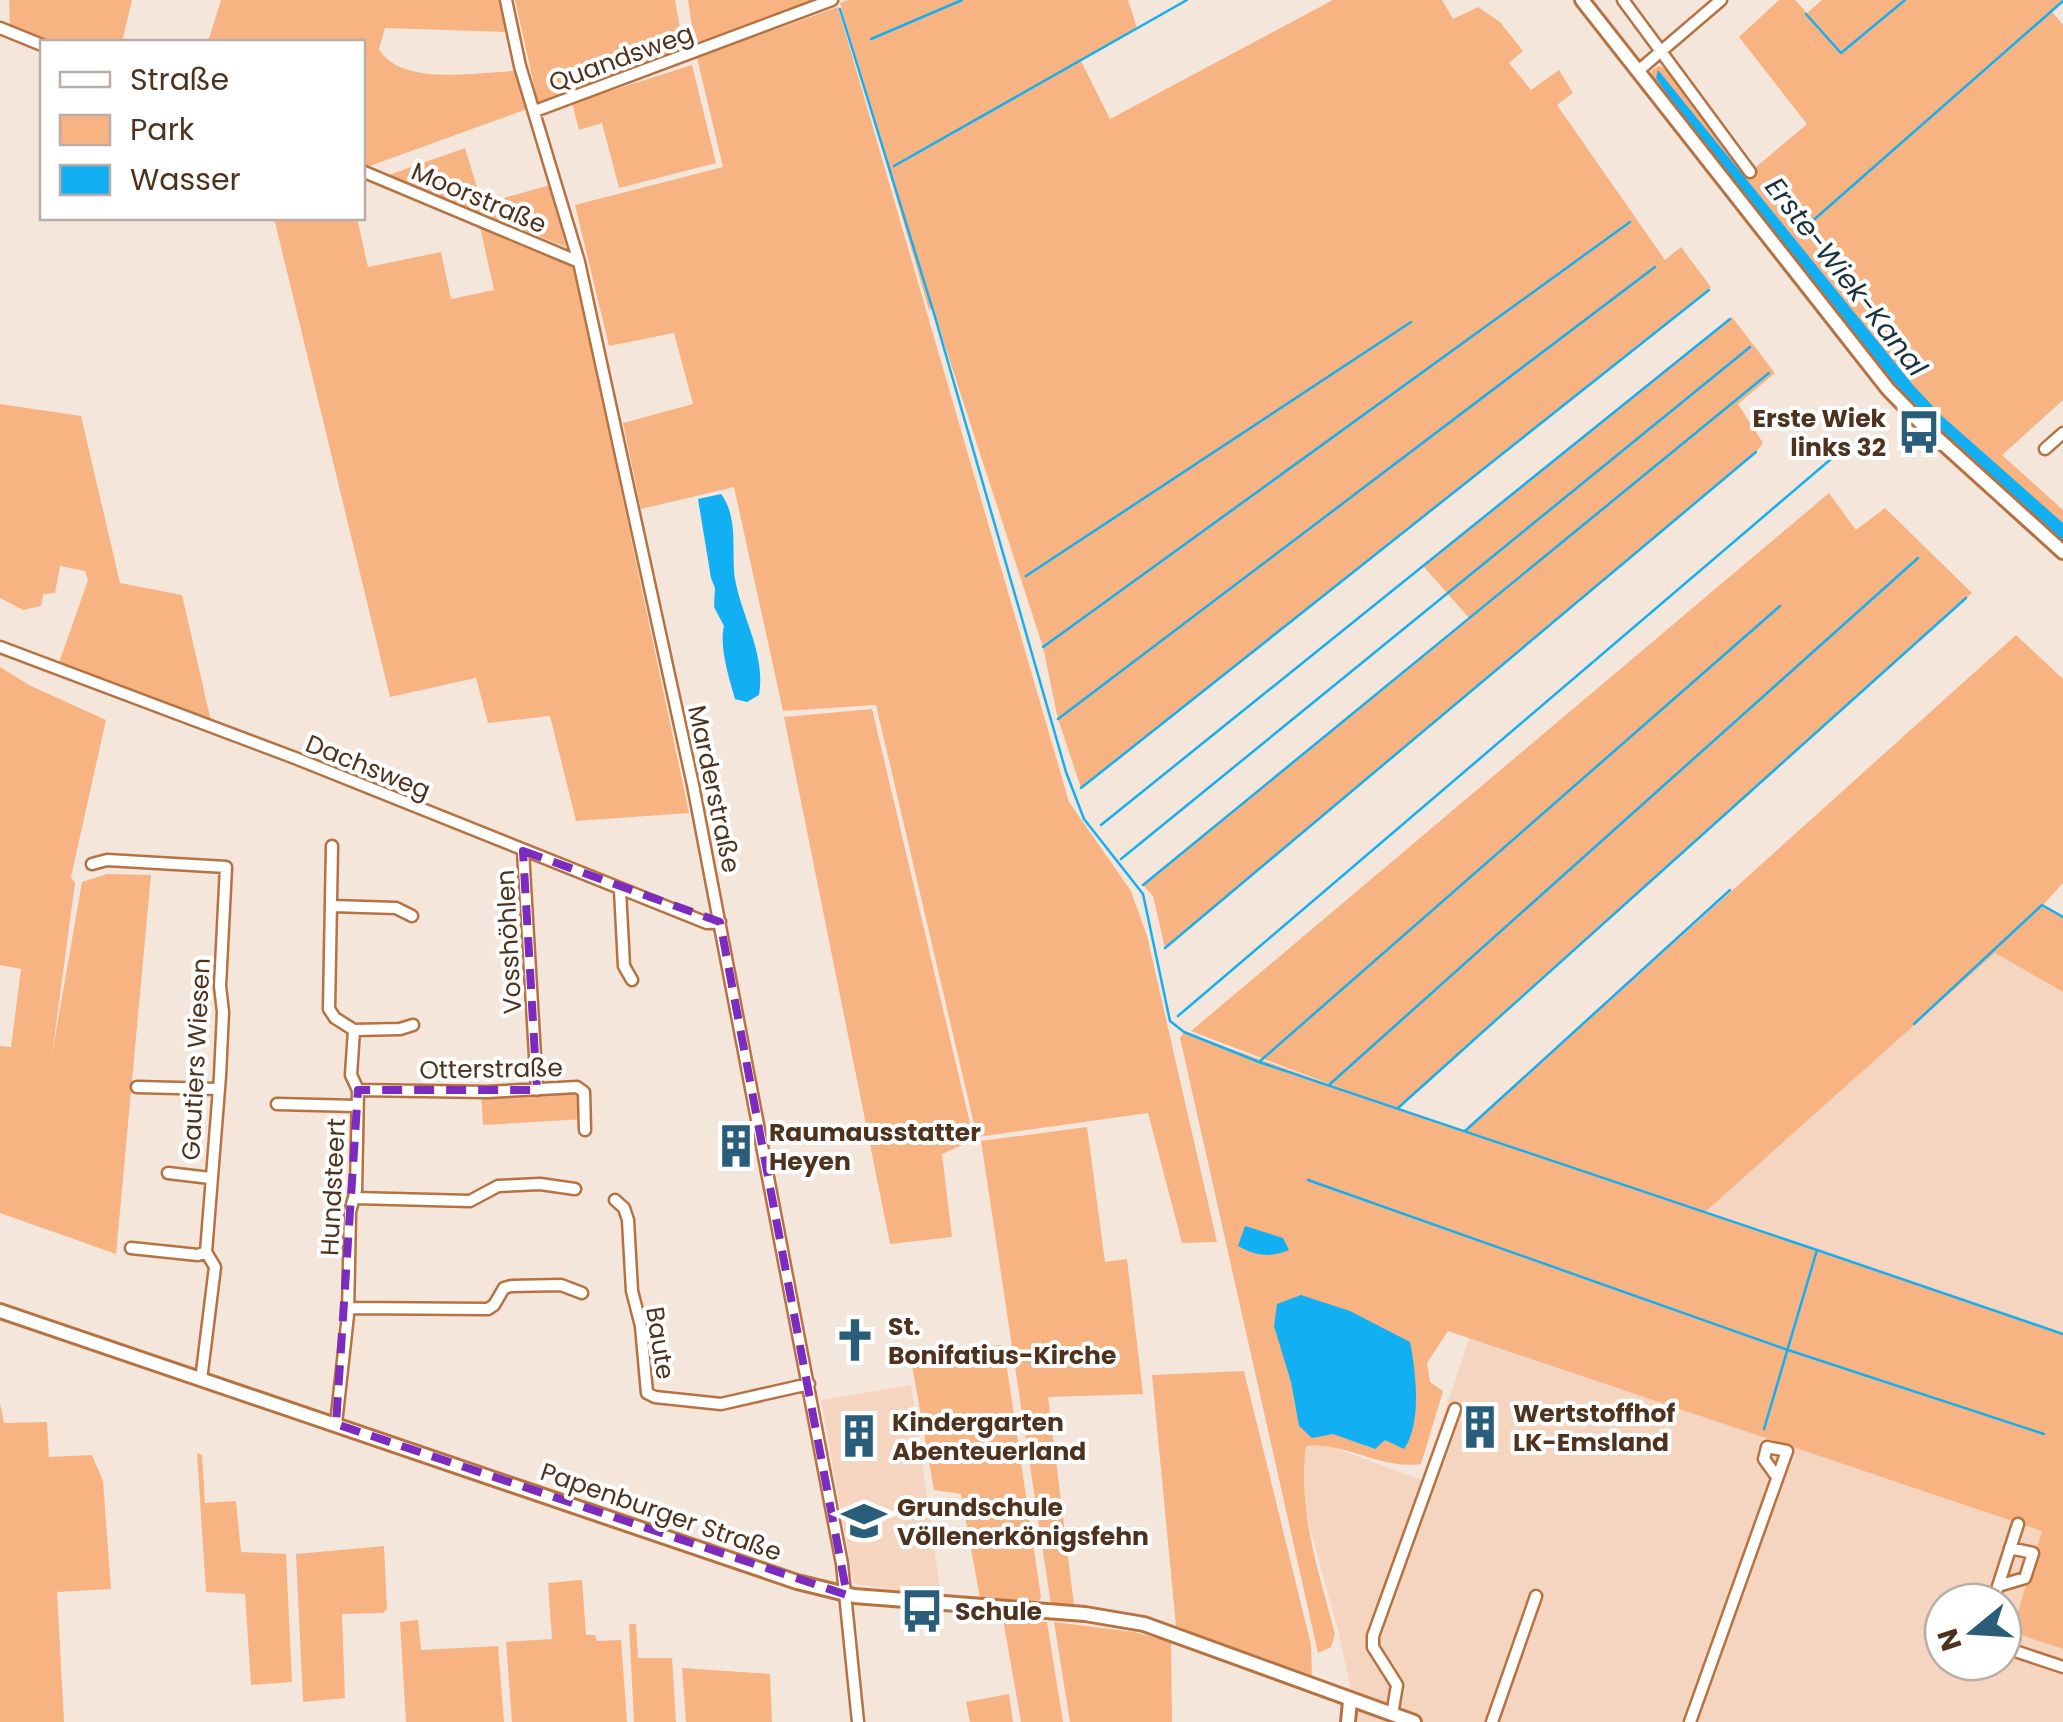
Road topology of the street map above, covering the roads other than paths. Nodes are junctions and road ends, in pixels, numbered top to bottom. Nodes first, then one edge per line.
1 (506, 0) edge
2 (832, 0) edge
3 (1582, 0) edge
4 (1623, 0) edge
5 (1721, 0) edge
6 (0, 28) edge
7 (40, 44) edge
8 (1660, 51) junction
9 (1638, 71) junction
10 (535, 111) junction
11 (365, 171) edge
12 (1750, 172) dead end
13 (580, 262) junction
14 (2063, 433) edge
15 (2045, 449) dead end
16 (2063, 552) edge
17 (0, 647) edge
18 (332, 846) dead end
19 (523, 852) junction
20 (92, 864) dead end
21 (620, 890) junction
22 (332, 906) junction
23 (412, 916) dead end
24 (720, 922) junction
25 (632, 980) dead end
26 (413, 1025) dead end
27 (354, 1030) junction
28 (137, 1088) dead end
29 (218, 1089) junction
30 (358, 1090) junction
31 (537, 1090) junction
32 (277, 1104) dead end
33 (357, 1106) junction
34 (586, 1130) dead end
35 (168, 1173) dead end
36 (210, 1178) junction
37 (575, 1189) dead end
38 (354, 1198) junction
39 (614, 1200) dead end
40 (131, 1248) dead end
41 (206, 1252) junction
42 (582, 1294) dead end
43 (348, 1308) junction
44 (0, 1311) edge
45 (202, 1380) junction
46 (809, 1384) junction
47 (1455, 1408) dead end
48 (336, 1424) junction
49 (1777, 1477) dead end
50 (2018, 1524) dead end
51 (2010, 1548) junction
52 (1999, 1582) edge
53 (2012, 1582) edge
54 (847, 1594) junction
55 (1536, 1596) dead end
56 (2023, 1655) edge
57 (2063, 1668) edge
58 (1350, 1701) junction
59 (1392, 1714) junction
60 (858, 1722) edge
61 (1348, 1722) edge
62 (1414, 1722) edge
63 (1492, 1722) edge
64 (1690, 1722) edge

1 - 10 street, Marderstraße
2 - 10 street, Quandsweg
3 - 9 street
4 - 8 street
5 - 8 street
6 - 7 street
8 - 9 street
8 - 12 street
9 - 16 street
10 - 13 street, Marderstraße
11 - 13 street, Moorstraße
13 - 24 street, Marderstraße
14 - 15 street
17 - 19 street, Dachsweg
18 - 22 street
19 - 21 street, Dachsweg
19 - 31 street, Vosshöhlen
20 - 29 street, Gautiers Wiesen
21 - 24 street, Dachsweg
21 - 25 street
22 - 23 street
22 - 27 street
24 - 46 street, Marderstraße
26 - 27 street
27 - 30 street, Hundsteert
28 - 29 street
29 - 36 street, Gautiers Wiesen
30 - 31 street, Otterstraße
30 - 33 street, Hundsteert
31 - 34 street, Otterstraße
32 - 33 street
33 - 38 street, Hundsteert
35 - 36 street
36 - 41 street, Gautiers Wiesen
37 - 38 street
38 - 43 street, Hundsteert
39 - 46 street, Baute
40 - 41 street
41 - 45 street, Gautiers Wiesen
42 - 43 street
43 - 48 street, Hundsteert
44 - 45 street, Papenburger Straße
45 - 48 street, Papenburger Straße
46 - 54 street, Marderstraße
47 - 59 street
48 - 54 street, Papenburger Straße
49 - 64 street
50 - 51 street
51 - 52 street
51 - 53 street
54 - 58 street, Papenburger Straße
54 - 60 street, Marderstraße
55 - 63 street
56 - 57 street
58 - 59 street, Papenburger Straße
58 - 61 street
59 - 62 street, Papenburger Straße

